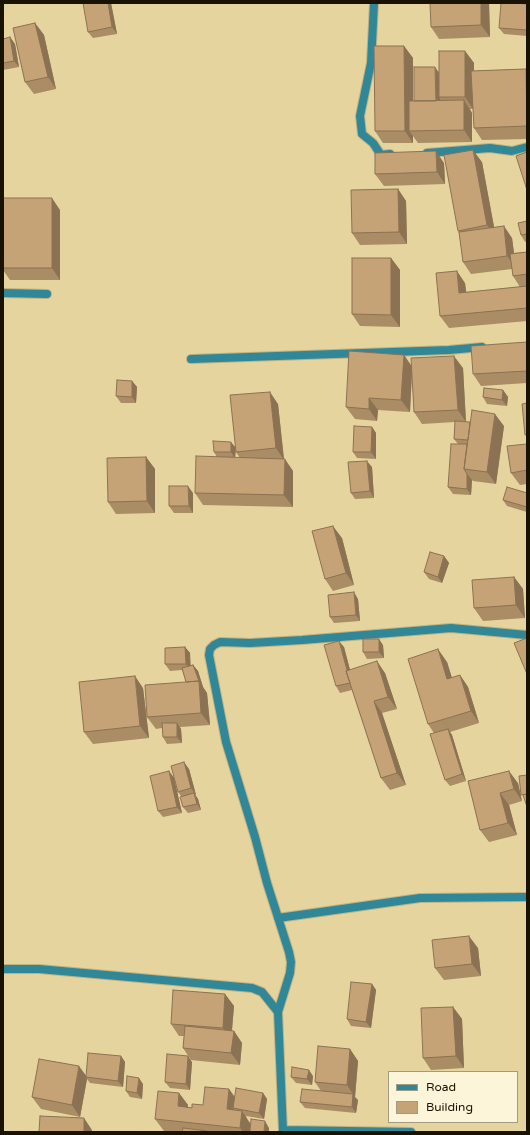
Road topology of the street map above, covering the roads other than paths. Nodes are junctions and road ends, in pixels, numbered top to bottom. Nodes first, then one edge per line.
1 (374, 3) edge
2 (527, 147) edge
3 (417, 153) edge
4 (396, 154) edge
5 (3, 293) edge
6 (47, 294) dead end
7 (488, 347) edge
8 (191, 359) dead end
9 (527, 635) edge
10 (527, 897) edge
11 (278, 918) junction
12 (3, 969) edge
13 (278, 1012) junction
14 (283, 1131) edge
15 (411, 1132) edge

1 - 4 street
2 - 3 street
5 - 6 street
7 - 8 street
9 - 11 street
10 - 11 street
11 - 13 street
12 - 13 street
13 - 14 street
14 - 15 street

